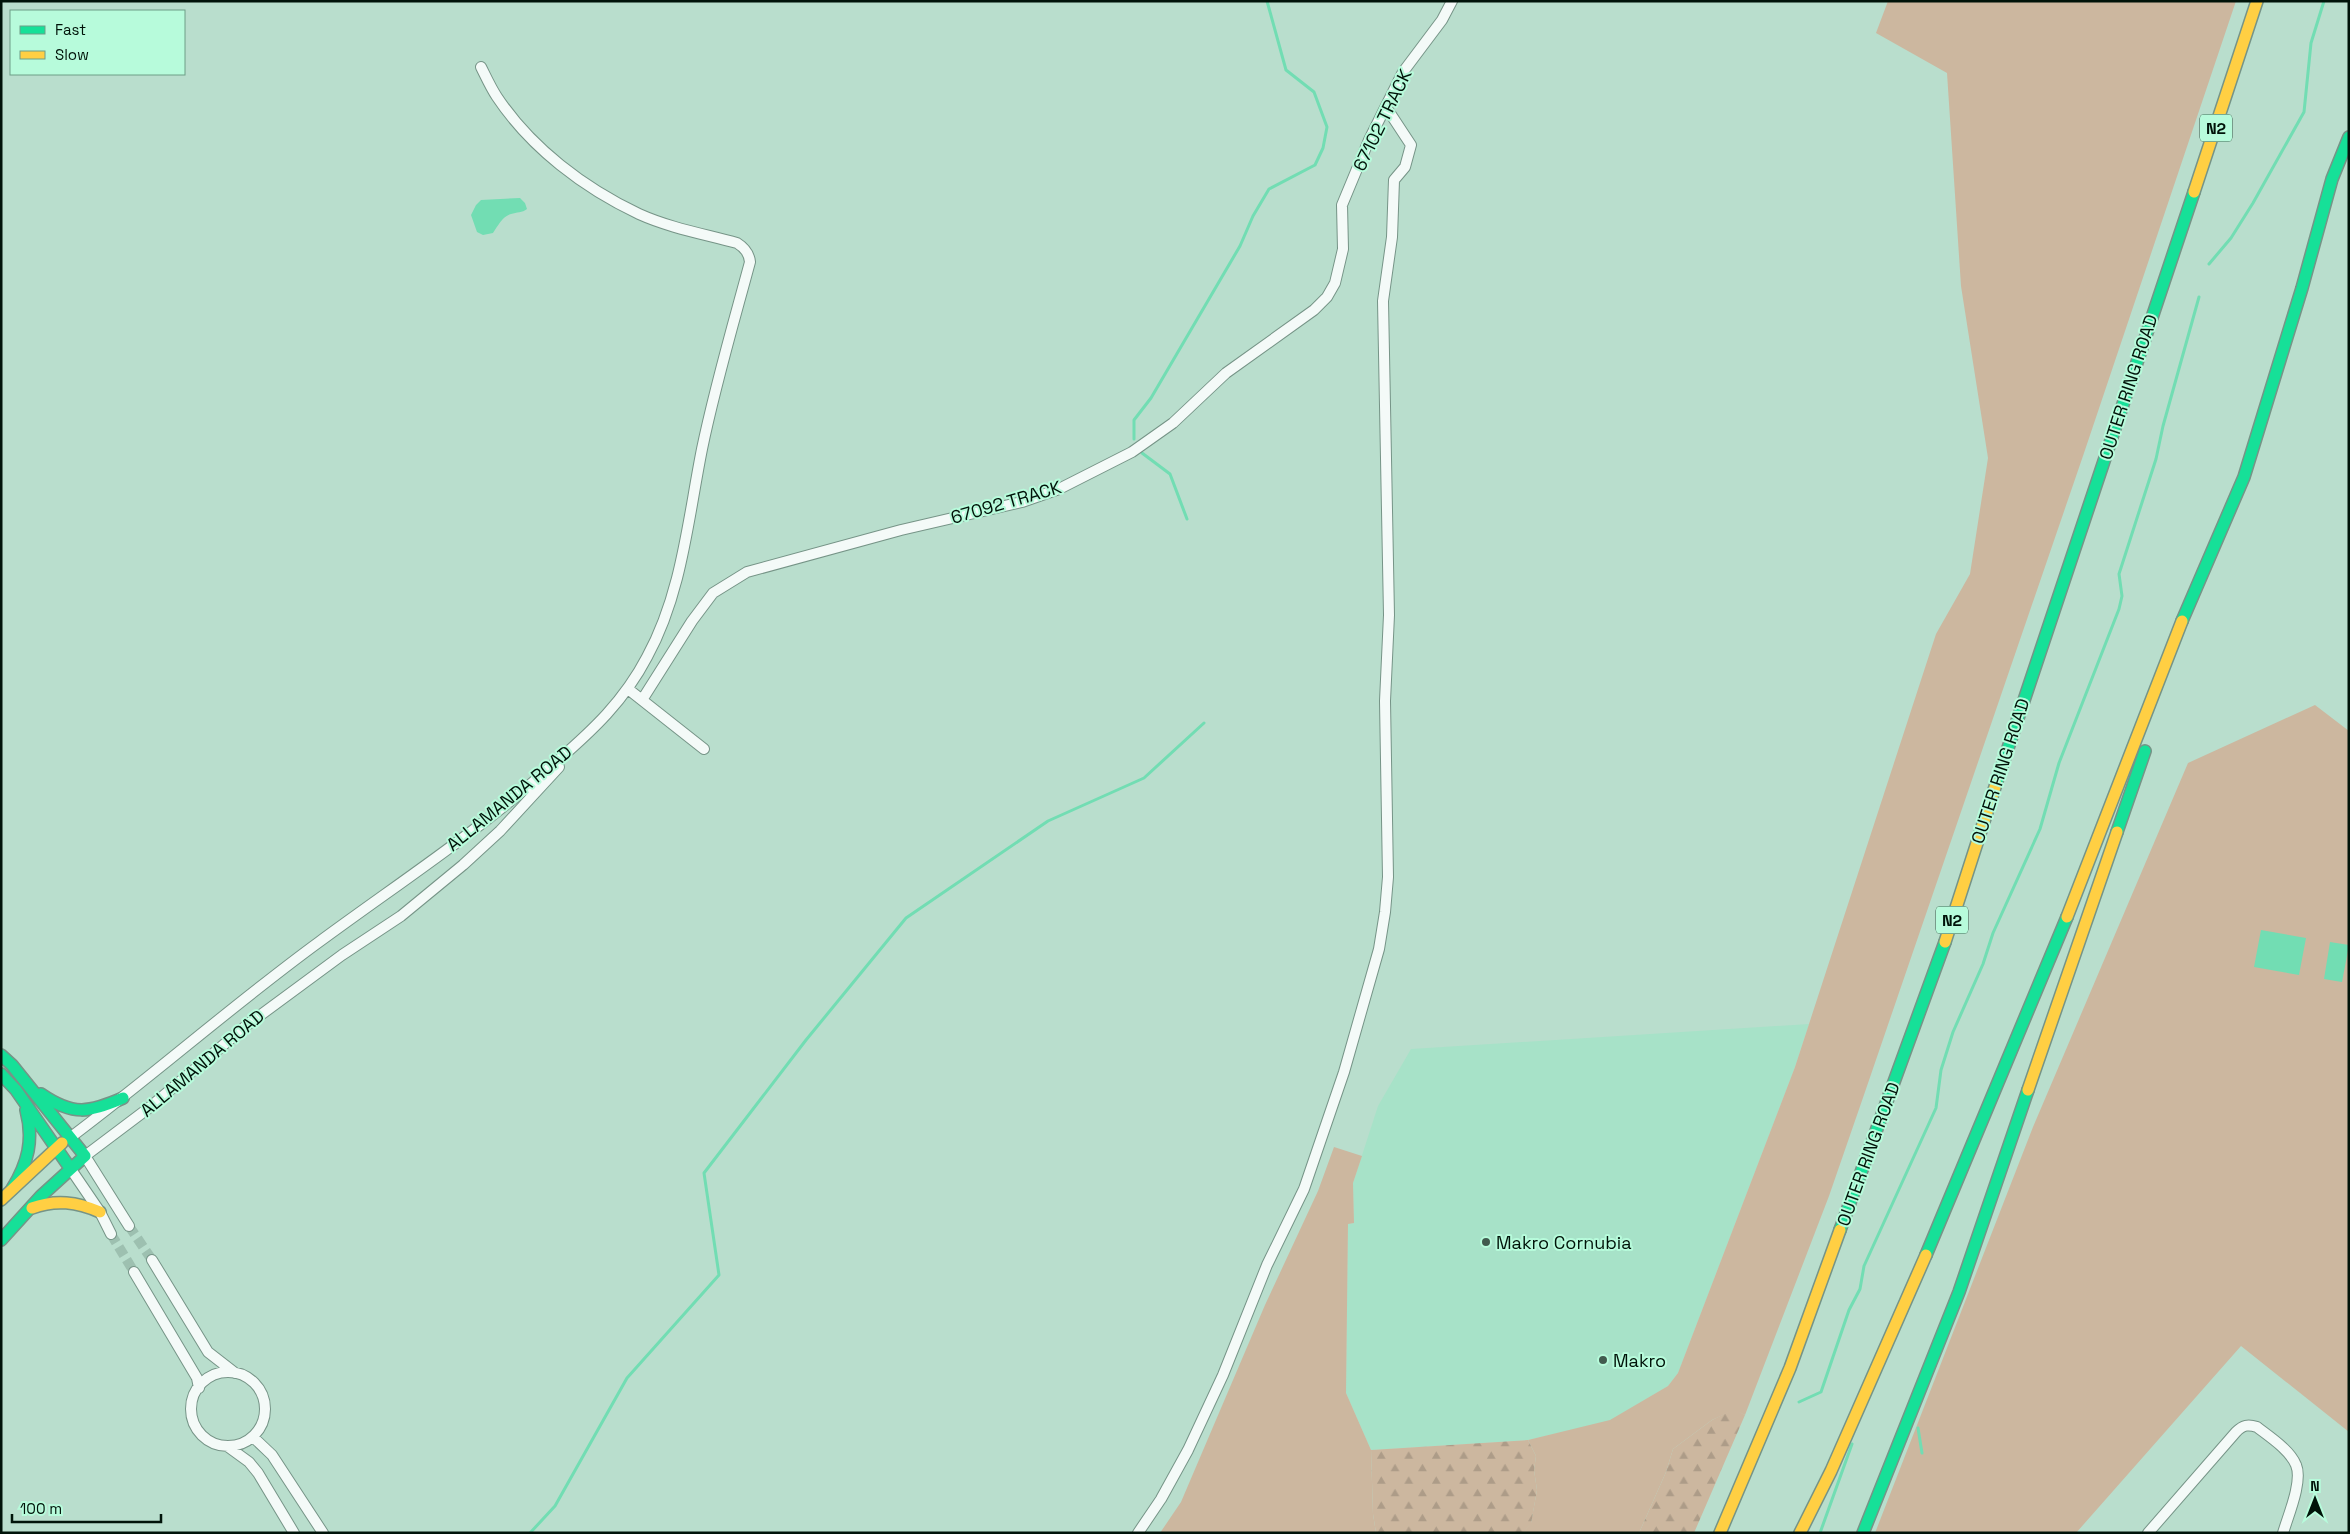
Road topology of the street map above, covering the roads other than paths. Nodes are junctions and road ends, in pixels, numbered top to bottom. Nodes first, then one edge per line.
1 (1452, 1) edge
2 (2257, 1) edge
3 (481, 67) dead end
4 (1386, 107) junction
5 (2349, 136) edge
6 (1343, 249) joint
7 (628, 690) junction
8 (2156, 692) junction
9 (642, 700) junction
10 (578, 743) junction
11 (704, 749) dead end
12 (1, 1055) edge
13 (1, 1074) edge
14 (28, 1084) junction
15 (123, 1098) junction
16 (23, 1100) junction
17 (71, 1137) junction
18 (56, 1148) junction
19 (85, 1156) junction
20 (70, 1168) junction
21 (12, 1189) junction
22 (1, 1200) edge
23 (28, 1210) junction
24 (100, 1212) junction
25 (129, 1226) tunnel mouth
26 (111, 1234) tunnel mouth
27 (1, 1240) edge
28 (152, 1260) tunnel mouth
29 (134, 1272) tunnel mouth
30 (236, 1374) junction
31 (199, 1388) junction
32 (253, 1437) junction
33 (227, 1446) junction
34 (294, 1533) edge
35 (323, 1533) edge
36 (1138, 1533) edge
37 (1720, 1533) edge
38 (1800, 1533) edge
39 (1863, 1533) edge
40 (2148, 1533) edge
41 (2283, 1533) edge

1 - 4 street, 67102 TRACK
2 - 37 main road, OUTER RING ROAD / N2
3 - 7 street
4 - 6 street, 67102 TRACK
4 - 36 street
5 - 8 main road
6 - 9 street, 67092 TRACK
7 - 9 street
7 - 10 street
8 - 38 main road
8 - 39 main road
9 - 11 street
10 - 15 street, ALLAMANDA ROAD
10 - 19 street, ALLAMANDA ROAD
12 - 14 main road
13 - 16 main road
14 - 15 main road
14 - 17 main road
15 - 17 street, ALLAMANDA ROAD
16 - 18 main road
16 - 21 main road
17 - 18 main road
17 - 19 main road
18 - 20 main road
18 - 21 main road
19 - 20 main road
19 - 25 street
20 - 23 main road
20 - 24 street
21 - 22 main road
23 - 24 main road
23 - 27 main road
24 - 26 street
28 - 30 street
29 - 31 street
30 - 31 street
30 - 32 street
31 - 33 street
32 - 33 street
32 - 35 street
33 - 34 street
40 - 41 street

